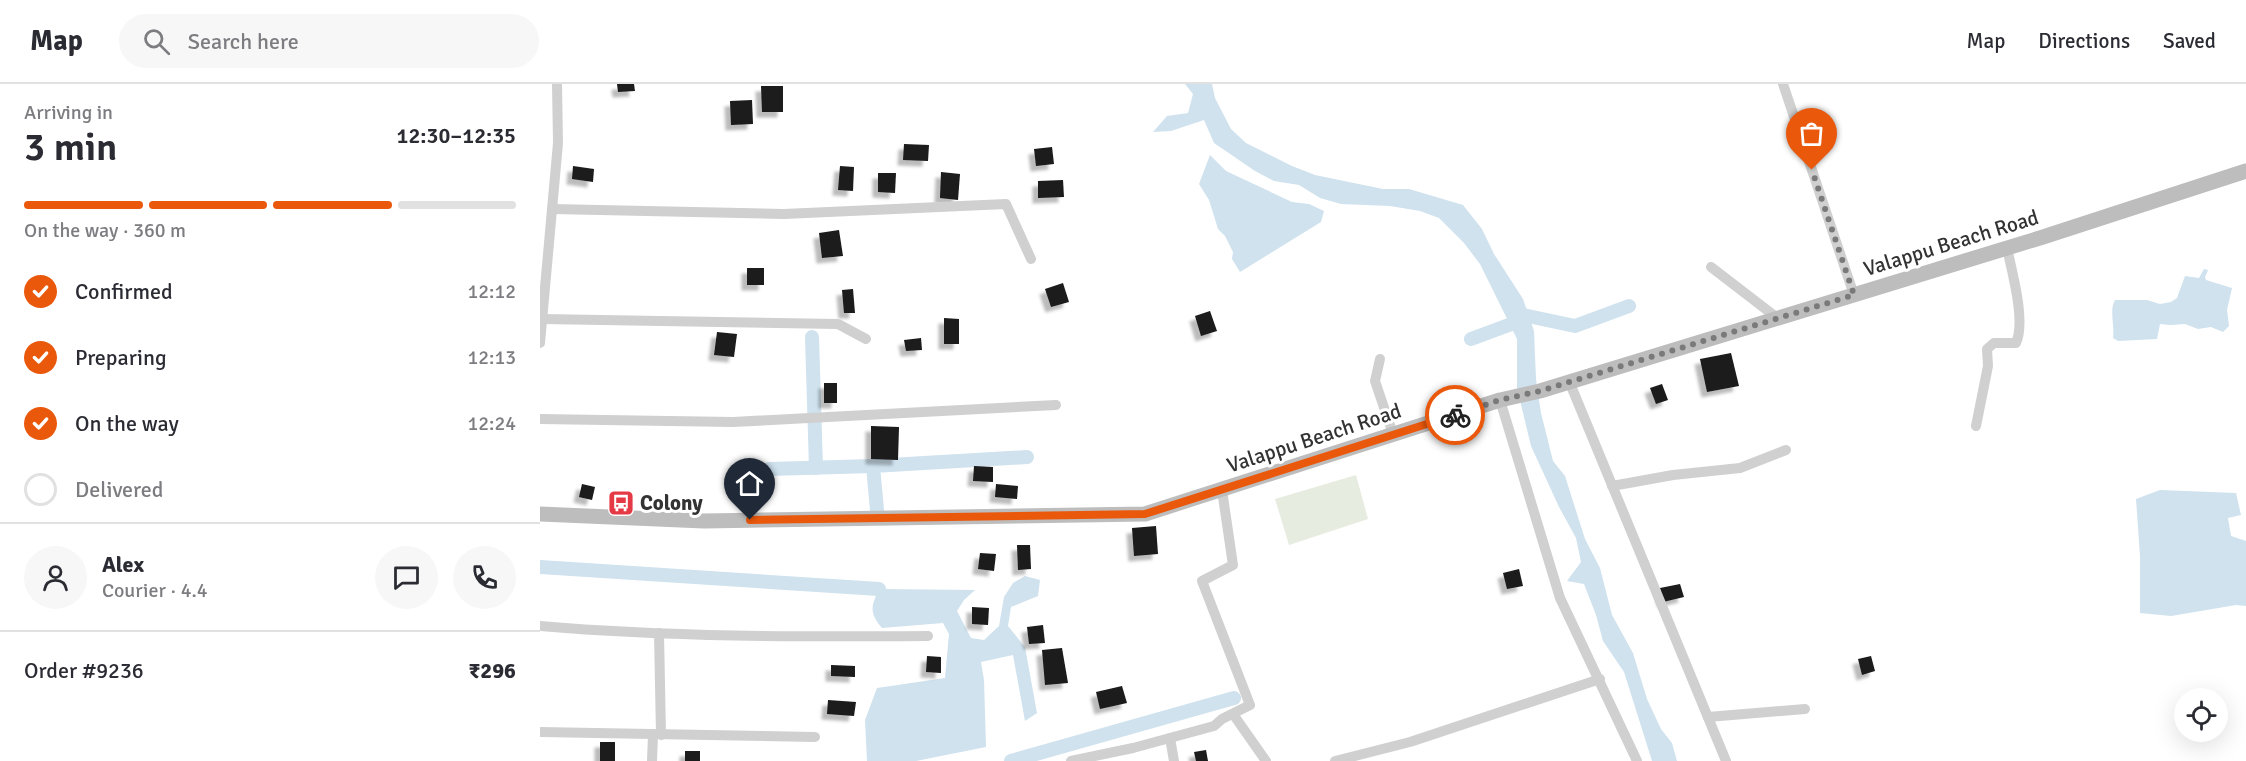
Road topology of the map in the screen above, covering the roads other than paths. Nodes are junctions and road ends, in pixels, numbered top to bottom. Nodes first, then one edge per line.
1 (557, 84) edge
2 (1783, 84) edge
3 (2246, 171) edge
4 (552, 209) junction
5 (2007, 248) junction
6 (1031, 259) dead end
7 (1711, 267) dead end
8 (1854, 295) junction
9 (1776, 317) junction
10 (542, 319) junction
11 (866, 339) dead end
12 (540, 343) edge
13 (1380, 359) dead end
14 (1569, 381) junction
15 (1500, 400) junction
16 (1056, 405) dead end
17 (540, 419) edge
18 (1976, 426) dead end
19 (1393, 434) junction
20 (1786, 450) dead end
21 (1612, 486) junction
22 (1222, 489) junction
23 (540, 514) edge
24 (540, 626) edge
25 (659, 633) junction
26 (928, 636) dead end
27 (1599, 679) junction
28 (1805, 709) dead end
29 (1233, 714) junction
30 (1708, 717) junction
31 (540, 732) edge
32 (657, 735) junction
33 (815, 737) dead end
34 (1170, 738) junction
35 (652, 761) edge
36 (1071, 761) edge
37 (1174, 761) edge
38 (1266, 761) edge
39 (1335, 761) edge
40 (1637, 761) edge
41 (1726, 761) edge

1 - 4 street
2 - 8 street
3 - 5 main road, Valappu Beach Road
4 - 6 street
4 - 10 street
5 - 8 main road, Valappu Beach Road
5 - 18 street
7 - 9 street
8 - 9 main road, Valappu Beach Road
9 - 14 main road, Valappu Beach Road
10 - 11 street
10 - 12 street
13 - 19 street
14 - 15 main road, Valappu Beach Road
14 - 21 street
15 - 19 main road, Valappu Beach Road
15 - 27 street
16 - 17 street
19 - 22 main road, Valappu Beach Road
20 - 21 street
21 - 30 street
22 - 23 main road, Valappu Beach Road
22 - 29 street
24 - 25 street
25 - 26 street
25 - 32 street
27 - 39 street
27 - 40 street
28 - 30 street
29 - 34 street
29 - 38 street
30 - 41 street
31 - 32 street
32 - 33 street
32 - 35 street
34 - 36 street
34 - 37 street

